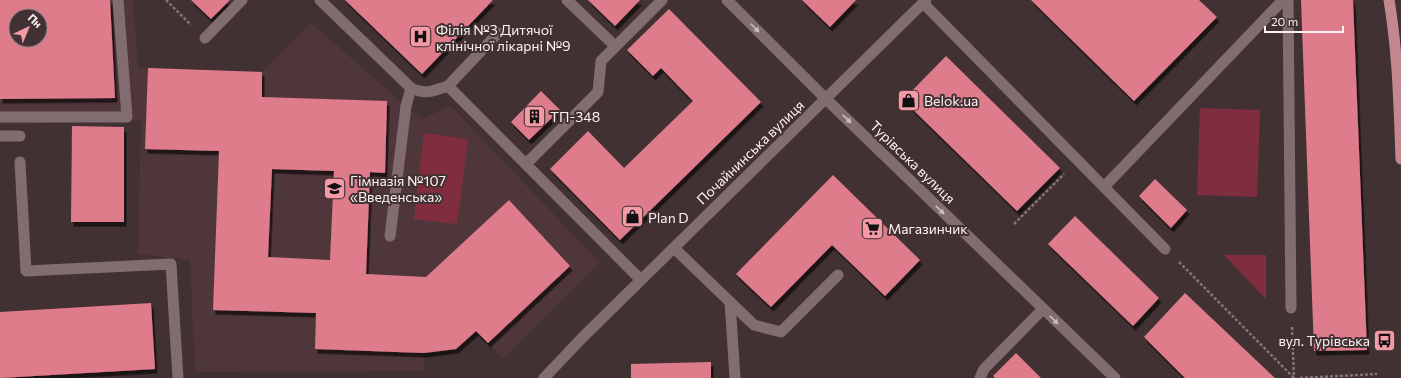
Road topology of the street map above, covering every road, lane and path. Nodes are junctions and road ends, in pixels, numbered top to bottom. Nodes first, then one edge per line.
1 (118, 0) edge
2 (166, 0) edge
3 (242, 0) edge
4 (320, 0) edge
5 (567, 0) edge
6 (662, 0) edge
7 (727, 0) edge
8 (1284, 0) edge
9 (1288, 0) edge
10 (1389, 0) edge
11 (925, 2) edge
12 (498, 33) dead end
13 (205, 38) joint
14 (615, 46) junction
15 (448, 86) junction
16 (412, 88) junction
17 (826, 99) junction
18 (0, 118) edge
19 (0, 136) edge
20 (20, 136) dead end
21 (1401, 160) edge
22 (1077, 161) junction
23 (20, 162) dead end
24 (526, 164) junction
25 (1104, 187) junction
26 (1014, 224) dead end
27 (390, 236) dead end
28 (674, 248) junction
29 (1166, 249) joint
30 (838, 275) dead end
31 (641, 280) junction
32 (730, 302) junction
33 (1291, 308) joint
34 (1043, 309) junction
35 (1377, 374) dead end
36 (178, 378) edge
37 (544, 378) edge
38 (735, 378) edge
39 (980, 378) edge
40 (1115, 378) edge
41 (1294, 378) edge
42 (1300, 378) edge

1 - 18 street
2 - 13 path
3 - 13 street
4 - 16 street
5 - 14 street
6 - 14 street
7 -> 17 street, Турівська вулиця
8 - 25 street
9 - 33 street
10 - 21 main road
11 - 17 street, Почайнинська вулиця
11 - 22 street
12 - 15 street
14 - 24 street
15 - 16 street
15 - 24 street
16 - 27 street
17 - 28 street, Почайнинська вулиця
17 -> 34 street, Турівська вулиця
19 - 20 street
22 - 25 street
22 - 26 path
23 - 36 street
24 - 31 street
25 - 29 street
28 - 31 street, Почайнинська вулиця
28 - 32 street
29 - 41 path
30 - 32 street
31 - 37 street, Почайнинська вулиця
32 - 38 street
33 - 41 path
34 - 39 street
34 -> 40 street, Турівська вулиця
35 - 42 path

